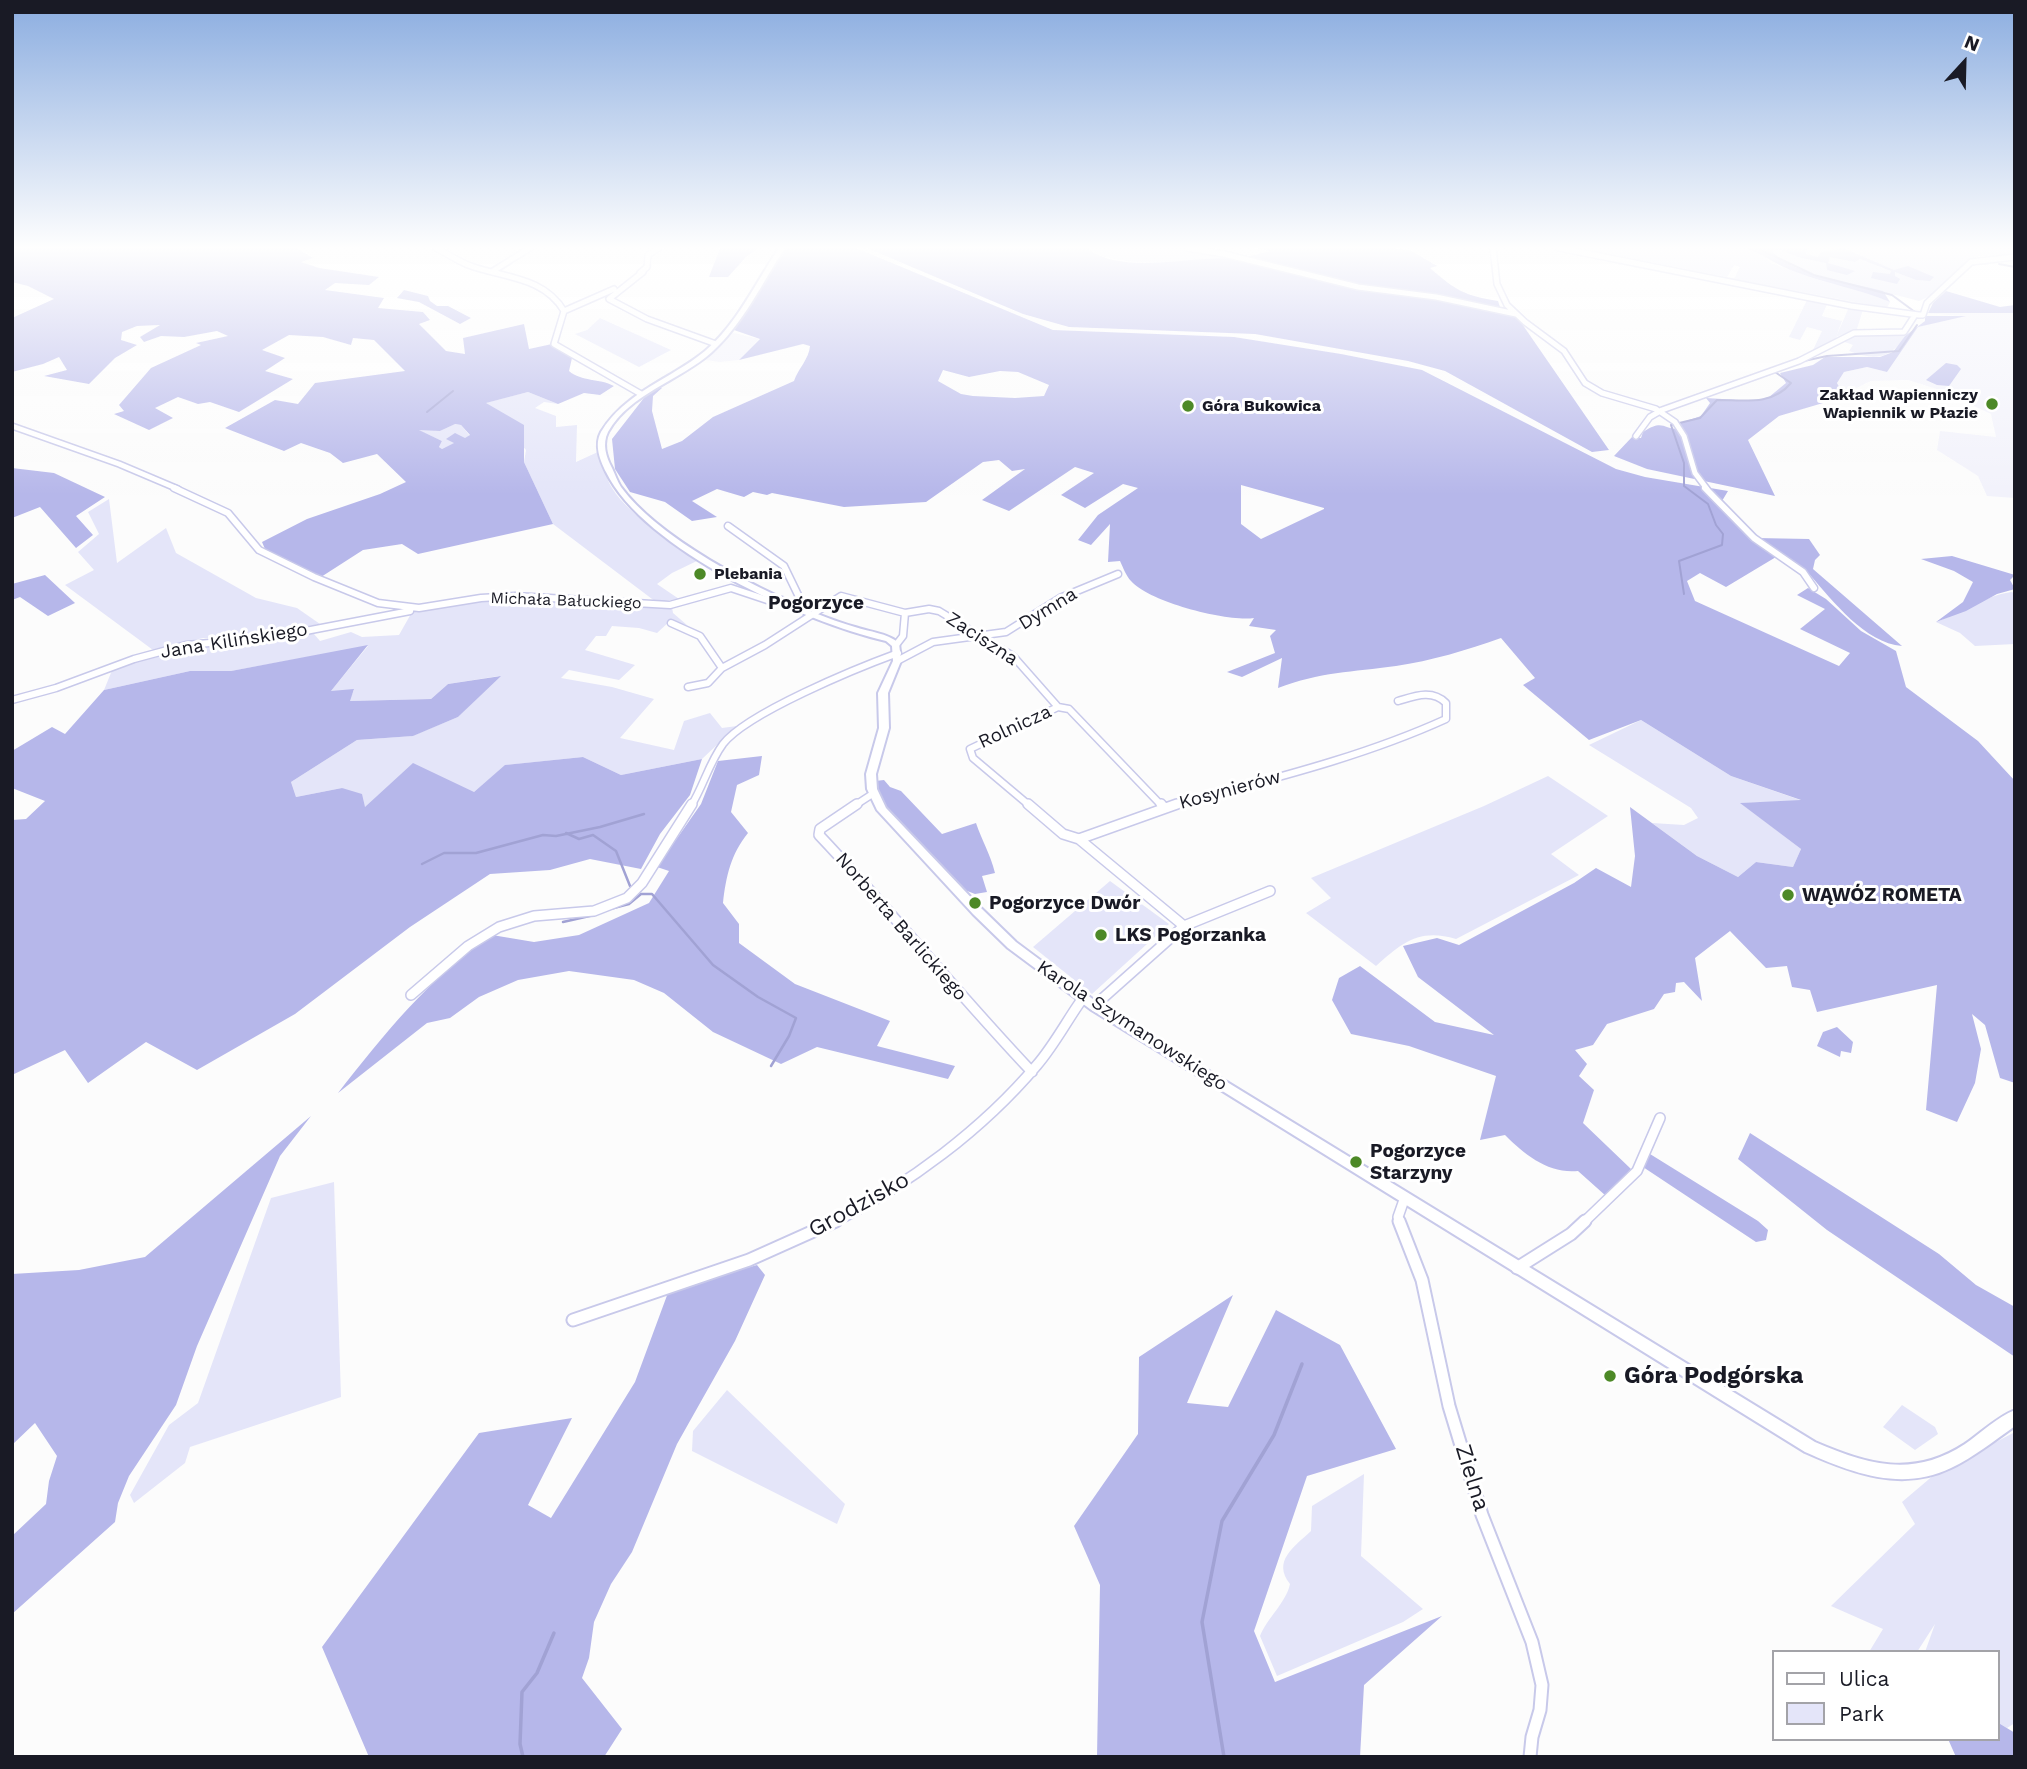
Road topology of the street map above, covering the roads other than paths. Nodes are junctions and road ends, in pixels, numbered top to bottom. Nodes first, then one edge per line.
1 (558, 331) edge
2 (679, 331) edge
3 (725, 331) edge
4 (1538, 331) edge
5 (1905, 331) edge
6 (716, 344) junction
7 (641, 394) junction
8 (1662, 410) junction
9 (12, 426) edge
10 (1636, 436) dead end
11 (729, 527) dead end
12 (1118, 574) dead end
13 (1814, 588) dead end
14 (782, 600) junction
15 (797, 607) junction
16 (419, 608) junction
17 (905, 613) junction
18 (813, 614) junction
19 (671, 623) dead end
20 (980, 636) junction
21 (897, 653) junction
22 (722, 668) junction
23 (688, 687) dead end
24 (12, 700) edge
25 (1398, 701) dead end
26 (1058, 707) junction
27 (874, 793) junction
28 (1164, 808) junction
29 (1079, 839) junction
30 (1270, 891) dead end
31 (1184, 926) junction
32 (411, 995) dead end
33 (1083, 998) junction
34 (1094, 1006) junction
35 (1032, 1072) junction
36 (1660, 1118) dead end
37 (1405, 1198) junction
38 (1517, 1268) junction
39 (572, 1320) dead end
40 (2015, 1416) edge
41 (1530, 1757) edge

1 - 7 street
2 - 6 street
3 - 6 street
4 - 8 street
5 - 8 street
6 - 7 street
7 - 14 street
8 - 10 street
8 - 13 street
9 - 16 street, Michała Bałuckiego
11 - 15 street
12 - 20 street, Dymna
14 - 15 street
14 - 16 street, Michała Bałuckiego
15 - 18 street
16 - 24 street, Jana Kilińskiego
17 - 18 street, Zaciszna
17 - 20 street, Zaciszna
17 - 21 street
18 - 21 street
18 - 22 street, Zaciszna
19 - 22 street
20 - 21 street, Dymna
20 - 26 street, Zaciszna
21 - 27 street
21 - 32 street, Dymna
22 - 23 street, Zaciszna
25 - 28 street, Kosynierów
26 - 28 street, Rolnicza
26 - 29 street, Rolnicza
27 - 33 street, Karola Szymanowskiego
27 - 35 street, Norberta Barlickiego
28 - 29 street, Kosynierów
29 - 31 street
30 - 31 street
31 - 34 street
33 - 34 street, Karola Szymanowskiego
33 - 35 street, Grodzisko
34 - 37 street, Karola Szymanowskiego
35 - 39 street, Grodzisko
36 - 38 street
37 - 38 street, Karola Szymanowskiego
37 - 41 street, Zielna
38 - 40 street, Karola Szymanowskiego

